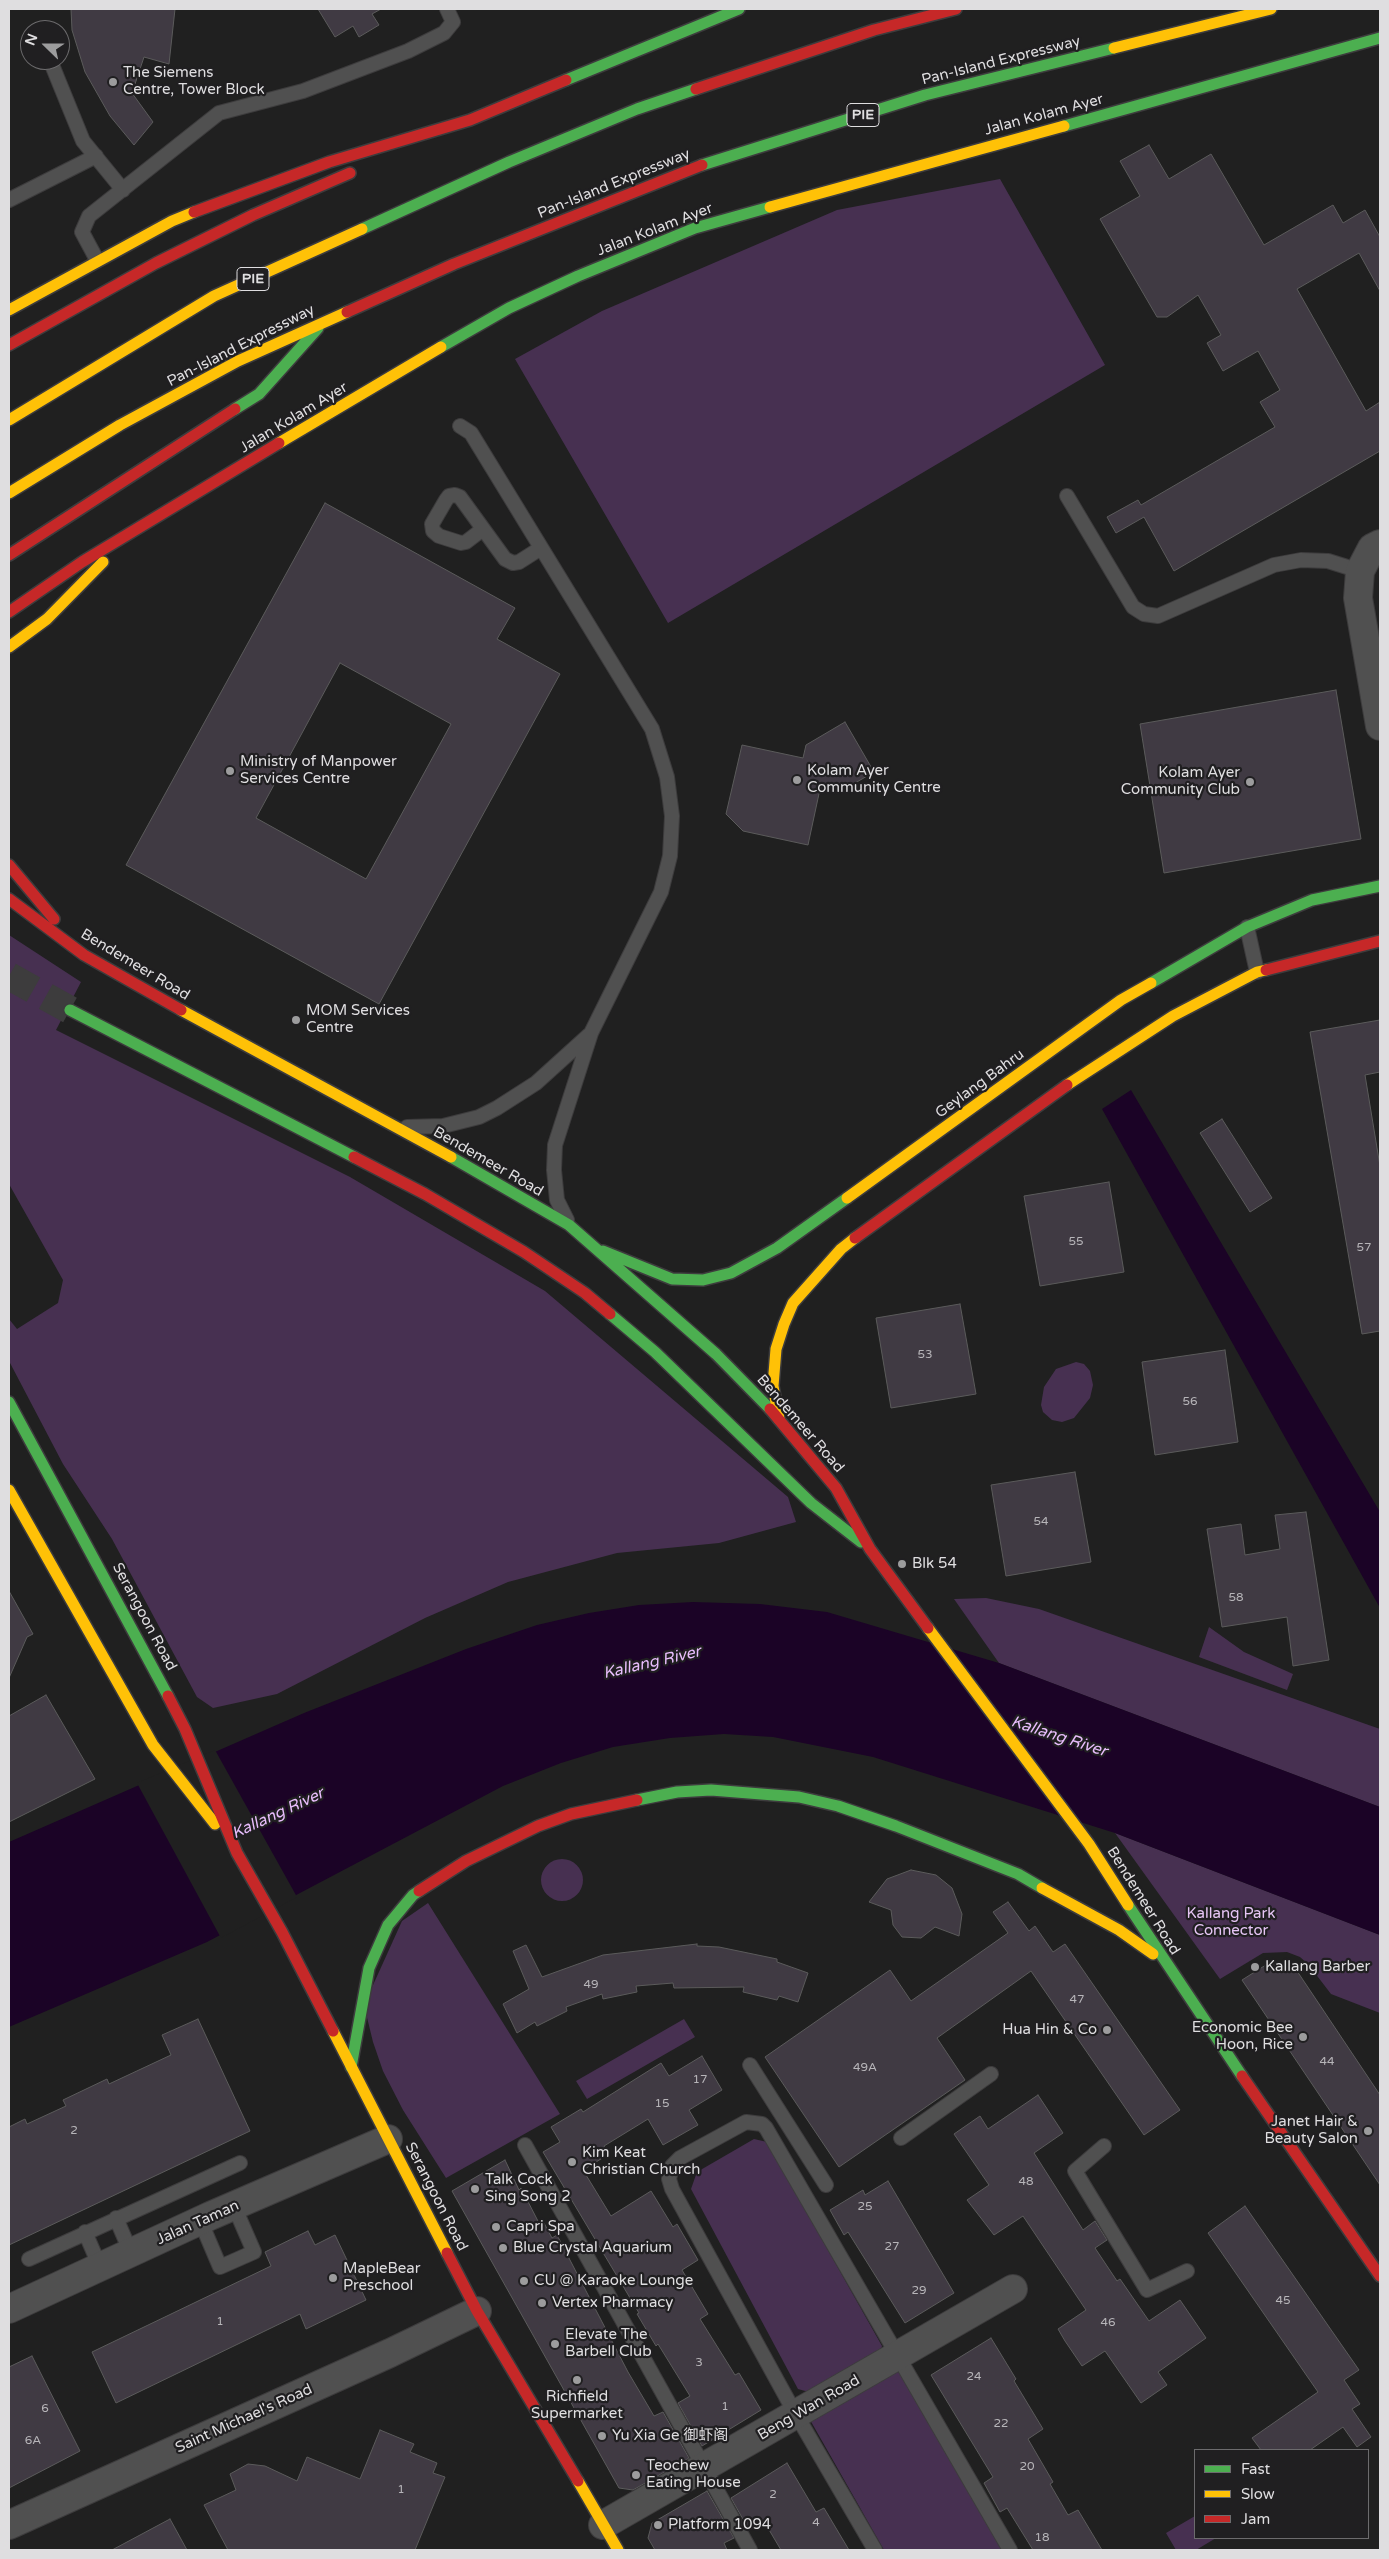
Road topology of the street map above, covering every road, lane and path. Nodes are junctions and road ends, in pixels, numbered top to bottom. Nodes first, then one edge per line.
1 (447, 9) edge
2 (739, 9) edge
3 (956, 9) edge
4 (1271, 9) edge
5 (887, 16) dead end
6 (874, 30) junction
7 (1380, 38) edge
8 (54, 70) edge
9 (470, 120) junction
10 (96, 156) junction
11 (377, 161) dead end
12 (360, 168) dead end
13 (123, 190) junction
14 (9, 200) edge
15 (97, 260) junction
16 (9, 310) edge
17 (325, 320) junction
18 (9, 345) edge
19 (9, 420) edge
20 (460, 426) dead end
21 (9, 493) edge
22 (1067, 496) dead end
23 (141, 527) junction
24 (483, 529) dead end
25 (1380, 544) edge
26 (541, 548) junction
27 (9, 555) edge
28 (1360, 571) junction
29 (9, 612) edge
30 (9, 647) edge
31 (1380, 726) edge
32 (9, 865) edge
33 (1380, 886) edge
34 (9, 899) edge
35 (26, 926) dead end
36 (1247, 927) junction
37 (1380, 941) edge
38 (84, 955) junction
39 (1257, 972) junction
40 (70, 1010) tunnel mouth
41 (591, 1033) junction
42 (398, 1127) junction
43 (569, 1225) junction
44 (601, 1251) junction
45 (9, 1402) edge
46 (778, 1419) junction
47 (9, 1490) edge
48 (870, 1550) junction
49 (237, 1853) junction
50 (1162, 1962) junction
51 (750, 2064) dead end
52 (351, 2067) junction
53 (991, 2074) dead end
54 (901, 2138) dead end
55 (388, 2139) junction
56 (524, 2145) dead end
57 (1104, 2146) dead end
58 (810, 2159) junction
59 (240, 2163) dead end
60 (792, 2172) junction
61 (826, 2185) dead end
62 (234, 2206) junction
63 (116, 2218) junction
64 (200, 2220) junction
65 (85, 2232) junction
66 (131, 2253) junction
67 (29, 2259) dead end
68 (100, 2267) junction
69 (1187, 2271) dead end
70 (1380, 2276) edge
71 (1014, 2289) dead end
72 (9, 2309) edge
73 (477, 2311) junction
74 (899, 2357) junction
75 (797, 2416) junction
76 (704, 2468) junction
77 (9, 2525) edge
78 (603, 2525) junction
79 (618, 2550) edge
80 (750, 2550) edge
81 (875, 2550) edge
82 (1010, 2550) edge

1 - 13 lane
2 - 9 main road
3 - 6 main road, PIE
4 - 17 main road, Pan-Island Expressway / PIE
5 - 6 main road
6 - 19 main road, PIE
7 - 23 main road, Jalan Kolam Ayer
8 - 10 lane
9 - 11 main road
9 - 15 main road
10 - 13 lane
10 - 14 lane
12 - 18 main road
13 - 15 lane
15 - 16 main road
17 - 21 main road, Pan-Island Expressway / PIE
17 - 27 main road
20 - 26 lane
22 - 28 lane
23 - 29 main road, Jalan Kolam Ayer
23 - 30 main road
24 - 26 lane
25 - 28 street
26 - 41 lane
28 - 31 street
32 - 38 main road
33 - 36 main road, Geylang Bahru
34 - 38 main road, Bendemeer Road
35 - 38 main road
36 - 39 lane
36 - 44 main road, Geylang Bahru
37 - 39 main road
38 - 42 main road, Bendemeer Road
39 - 46 main road
40 - 48 main road, Bendemeer Road
41 - 42 lane
41 - 43 lane
42 - 43 main road, Bendemeer Road
43 - 44 main road, Bendemeer Road
44 - 46 main road, Bendemeer Road
45 - 49 main road, Serangoon Road
46 - 48 main road, Bendemeer Road
47 - 49 main road, Serangoon Road
48 - 50 main road, Bendemeer Road
49 - 52 main road, Serangoon Road
50 - 52 main road
50 - 70 main road, Bendemeer Road
51 - 58 lane
52 - 55 main road, Serangoon Road
53 - 54 lane
55 - 62 street, Jalan Taman
55 - 73 main road, Serangoon Road
56 - 76 lane
57 - 69 lane
58 - 60 lane
58 - 61 lane
59 - 63 lane
60 - 74 lane
60 - 75 lane
62 - 64 street, Jalan Taman
62 - 64 lane
63 - 65 lane
63 - 66 lane
64 - 66 street, Jalan Taman
65 - 67 lane
65 - 68 lane
66 - 68 street, Jalan Taman
68 - 72 street, Jalan Taman
71 - 74 street, Beng Wan Road
73 - 77 street, Saint Michael's Road
73 - 78 main road, Serangoon Road
74 - 75 street, Beng Wan Road
74 - 82 lane
75 - 76 street, Beng Wan Road
75 - 81 lane
76 - 78 street, Beng Wan Road
76 - 80 lane
78 - 79 main road, Serangoon Road

